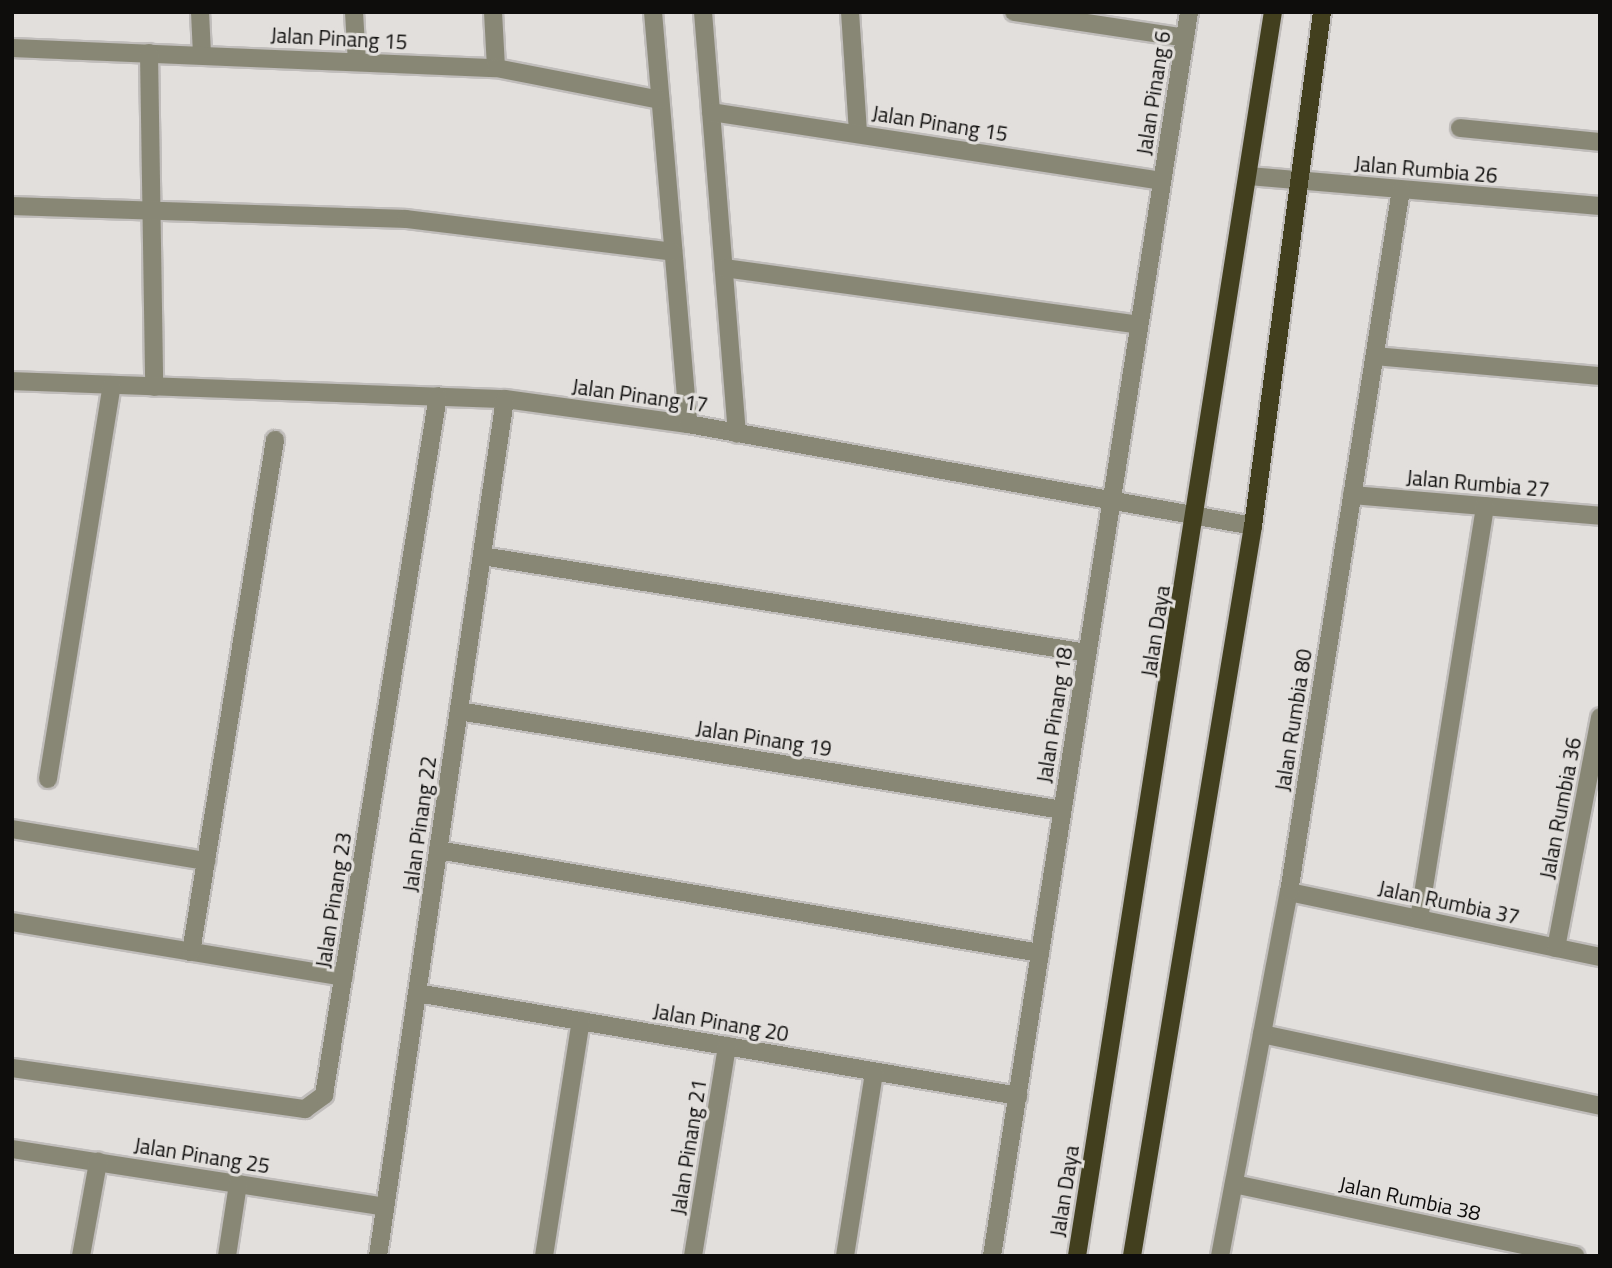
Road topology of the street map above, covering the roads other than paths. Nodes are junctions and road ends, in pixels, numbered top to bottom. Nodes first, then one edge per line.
1 (200, 12) edge
2 (354, 12) edge
3 (493, 12) edge
4 (653, 12) edge
5 (703, 12) edge
6 (850, 12) edge
7 (1013, 12) edge
8 (1189, 12) edge
9 (1273, 12) edge
10 (1322, 12) edge
11 (1185, 38) junction
12 (12, 48) edge
13 (149, 53) junction
14 (202, 55) junction
15 (357, 62) junction
16 (496, 68) junction
17 (660, 100) junction
18 (711, 112) junction
19 (1460, 128) dead end
20 (858, 133) junction
21 (1600, 142) edge
22 (1249, 176) junction
23 (1161, 181) junction
24 (1300, 181) junction
25 (1401, 190) junction
26 (12, 205) edge
27 (1600, 206) edge
28 (152, 209) junction
29 (673, 252) junction
30 (724, 268) junction
31 (1138, 325) junction
32 (1375, 356) junction
33 (1600, 376) edge
34 (12, 381) edge
35 (112, 385) junction
36 (154, 387) junction
37 (438, 396) junction
38 (505, 399) junction
39 (688, 424) junction
40 (737, 434) junction
41 (275, 440) dead end
42 (1352, 495) junction
43 (1110, 501) junction
44 (1485, 506) junction
45 (1600, 516) edge
46 (1197, 517) junction
47 (1253, 526) junction
48 (482, 556) junction
49 (1087, 653) junction
50 (459, 710) junction
51 (1600, 717) edge
52 (48, 779) dead end
53 (1062, 810) junction
54 (12, 829) edge
55 (438, 850) junction
56 (206, 861) junction
57 (1289, 892) junction
58 (1419, 919) junction
59 (12, 922) edge
60 (1556, 948) junction
61 (191, 952) junction
62 (1040, 953) junction
63 (1600, 957) edge
64 (343, 977) junction
65 (417, 993) junction
66 (581, 1021) junction
67 (1262, 1034) junction
68 (727, 1046) junction
69 (12, 1068) edge
70 (874, 1072) junction
71 (1017, 1096) junction
72 (1600, 1105) edge
73 (12, 1149) edge
74 (98, 1162) junction
75 (238, 1184) junction
76 (1234, 1184) junction
77 (385, 1207) junction
78 (81, 1256) edge
79 (227, 1256) edge
80 (378, 1256) edge
81 (544, 1256) edge
82 (693, 1256) edge
83 (845, 1256) edge
84 (992, 1256) edge
85 (1077, 1256) edge
86 (1132, 1256) edge
87 (1220, 1256) edge
88 (1576, 1256) edge

1 - 14 street
2 - 15 street
3 - 16 street
4 - 17 street
5 - 18 street
6 - 20 street
7 - 11 street
8 - 11 street, Jalan Pinang 6
9 - 22 main road, Jalan Daya
10 - 24 main road
11 - 23 street, Jalan Pinang 6
12 - 13 street, Jalan Pinang 15
13 - 14 street, Jalan Pinang 15
13 - 28 street
14 - 15 street, Jalan Pinang 15
15 - 16 street, Jalan Pinang 15
16 - 17 street, Jalan Pinang 15
17 - 29 street
18 - 20 street, Jalan Pinang 15
18 - 30 street
19 - 21 street
20 - 23 street, Jalan Pinang 15
22 - 24 street, Jalan Rumbia 26
22 - 46 main road, Jalan Daya
23 - 31 street, Jalan Pinang 18
24 - 25 street, Jalan Rumbia 26
24 - 47 main road
25 - 27 street, Jalan Rumbia 26
25 - 32 street, Jalan Rumbia 80
26 - 28 street
28 - 29 street
28 - 36 street
29 - 39 street
30 - 31 street
30 - 40 street
31 - 43 street, Jalan Pinang 18
32 - 33 street
32 - 42 street, Jalan Rumbia 80
34 - 35 street, Jalan Pinang 17
35 - 36 street, Jalan Pinang 17
35 - 52 street
36 - 37 street, Jalan Pinang 17
37 - 38 street, Jalan Pinang 17
37 - 64 street, Jalan Pinang 23
38 - 39 street, Jalan Pinang 17
38 - 48 street, Jalan Pinang 22
39 - 40 street, Jalan Pinang 17
40 - 43 street, Jalan Pinang 17
41 - 56 street
42 - 44 street, Jalan Rumbia 27
42 - 57 street, Jalan Rumbia 80
43 - 46 street, Jalan Pinang 17
43 - 49 street, Jalan Pinang 18
44 - 45 street, Jalan Rumbia 27
44 - 58 street
46 - 47 street, Jalan Pinang 17
46 - 85 main road, Jalan Daya
47 - 86 main road
48 - 49 street
48 - 50 street, Jalan Pinang 22
49 - 53 street, Jalan Pinang 18
50 - 53 street, Jalan Pinang 19
50 - 55 street, Jalan Pinang 22
51 - 60 street, Jalan Rumbia 36
53 - 62 street, Jalan Pinang 18
54 - 56 street
55 - 62 street
55 - 65 street, Jalan Pinang 22
56 - 61 street
57 - 58 street, Jalan Rumbia 37
57 - 67 street, Jalan Rumbia 80
58 - 60 street, Jalan Rumbia 37
59 - 61 street
60 - 63 street, Jalan Rumbia 37
61 - 64 street
62 - 71 street, Jalan Pinang 18
64 - 69 street, Jalan Pinang 23
65 - 66 street, Jalan Pinang 20
65 - 77 street, Jalan Pinang 22
66 - 68 street, Jalan Pinang 20
66 - 81 street
67 - 72 street
67 - 76 street, Jalan Rumbia 80
68 - 70 street, Jalan Pinang 20
68 - 82 street, Jalan Pinang 21
70 - 71 street, Jalan Pinang 20
70 - 83 street
71 - 84 street, Jalan Pinang 18
73 - 74 street, Jalan Pinang 25
74 - 75 street, Jalan Pinang 25
74 - 78 street
75 - 77 street, Jalan Pinang 25
75 - 79 street
76 - 87 street, Jalan Rumbia 80
76 - 88 street, Jalan Rumbia 38
77 - 80 street, Jalan Pinang 22

